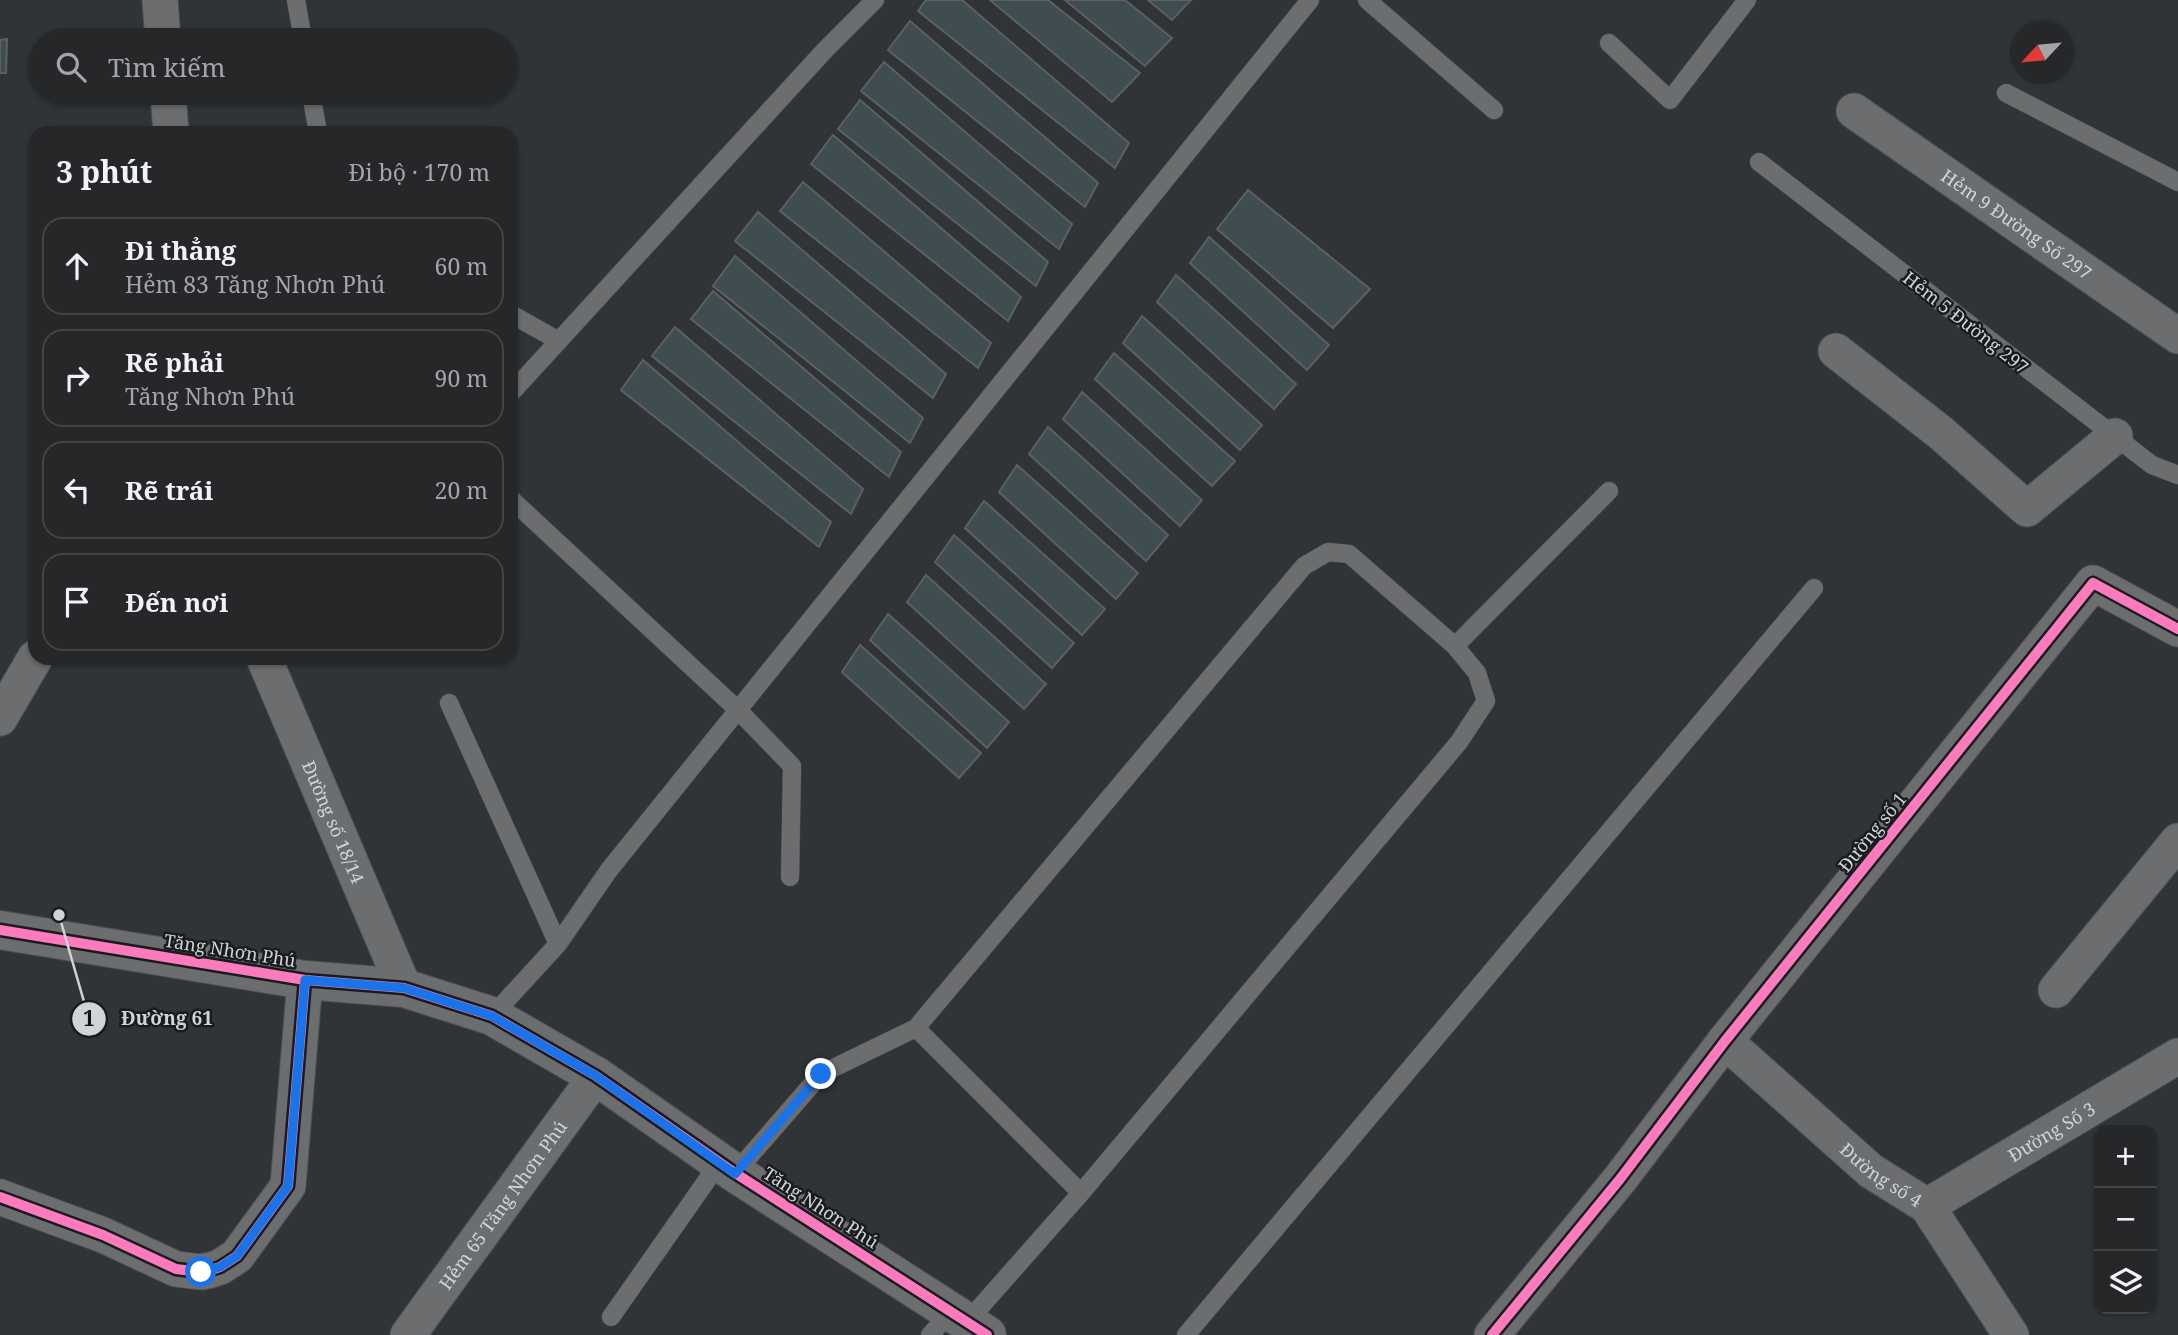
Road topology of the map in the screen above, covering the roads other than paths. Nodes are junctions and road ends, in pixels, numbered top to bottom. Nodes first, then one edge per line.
1 (160, 0) edge
2 (296, 0) edge
3 (875, 0) edge
4 (1310, 0) edge
5 (1367, 0) edge
6 (1746, 0) edge
7 (162, 28) edge
8 (301, 28) edge
9 (1608, 43) dead end
10 (2006, 93) dead end
11 (168, 105) edge
12 (313, 105) edge
13 (1494, 110) dead end
14 (1854, 111) dead end
15 (170, 126) edge
16 (317, 126) edge
17 (1759, 162) dead end
18 (2178, 182) edge
19 (518, 318) edge
20 (2178, 336) edge
21 (559, 341) junction
22 (1836, 351) dead end
23 (518, 385) edge
24 (2115, 436) junction
25 (2178, 475) edge
26 (1609, 491) dead end
27 (518, 506) edge
28 (1814, 589) dead end
29 (2178, 629) edge
30 (1455, 646) junction
31 (31, 665) edge
32 (267, 665) edge
33 (449, 704) dead end
34 (738, 710) junction
35 (0, 718) edge
36 (2178, 841) edge
37 (790, 877) dead end
38 (0, 930) edge
39 (558, 944) junction
40 (305, 980) junction
41 (404, 988) junction
42 (2056, 990) dead end
43 (492, 1016) junction
44 (916, 1028) junction
45 (1725, 1041) junction
46 (2178, 1056) edge
47 (596, 1076) junction
48 (727, 1168) junction
49 (1081, 1193) junction
50 (0, 1197) edge
51 (1927, 1206) junction
52 (611, 1317) dead end
53 (959, 1326) edge
54 (423, 1330) edge
55 (1186, 1335) edge
56 (1492, 1335) edge
57 (2011, 1335) edge

1 - 7 street
2 - 8 lane
3 - 21 lane
4 - 34 lane
5 - 13 lane
6 - 9 lane
10 - 18 lane
11 - 15 street
12 - 16 lane
14 - 20 street, Hẻm 9 Đường Số 297
17 - 24 lane, Hẻm 5 Đường 297
19 - 21 lane
21 - 23 lane
22 - 24 street
24 - 25 lane, Hẻm 5 Đường 297
26 - 30 lane
27 - 34 lane
28 - 55 lane
29 - 45 street, Đường số 1
30 - 44 lane
30 - 49 lane
31 - 35 street
32 - 41 street, Đường số 18/14
33 - 39 lane
34 - 37 lane
34 - 39 lane
36 - 42 street
38 - 40 street, Tăng Nhơn Phú
39 - 43 lane
40 - 41 street, Tăng Nhơn Phú
40 - 50 street
41 - 43 street, Tăng Nhơn Phú
43 - 47 street, Tăng Nhơn Phú
44 - 48 lane
44 - 49 lane
45 - 51 street, Đường số 4
45 - 56 street, Đường số 1
46 - 51 street, Đường Số 3
47 - 48 street, Tăng Nhơn Phú
47 - 54 street, Hẻm 65 Tăng Nhơn Phú
48 - 52 lane
48 - 53 street, Tăng Nhơn Phú
49 - 53 lane
51 - 57 street, Đường số 4

